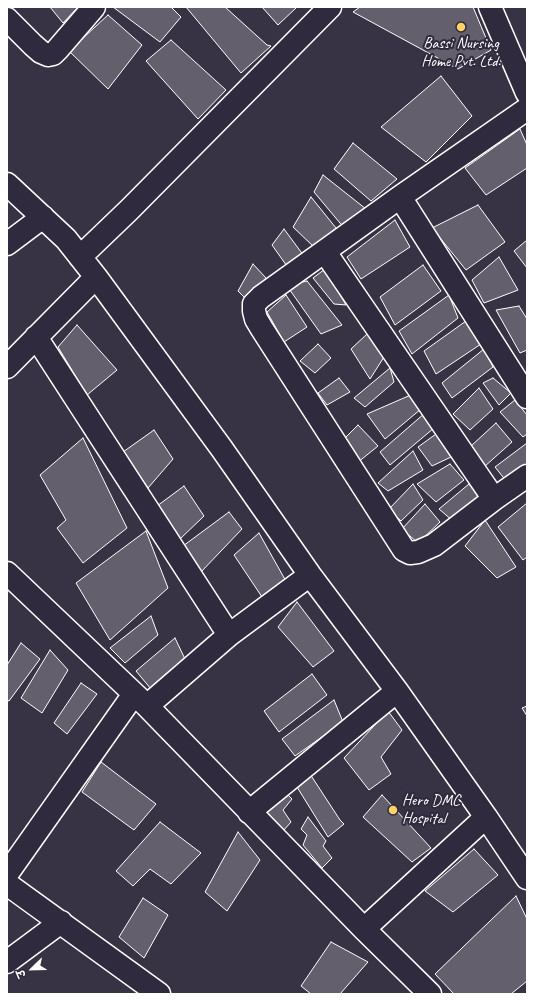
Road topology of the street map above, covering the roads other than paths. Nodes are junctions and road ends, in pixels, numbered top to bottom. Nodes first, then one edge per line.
1 (94, 7) edge
2 (330, 7) edge
3 (490, 7) edge
4 (7, 19) edge
5 (527, 93) edge
6 (527, 109) edge
7 (7, 184) edge
8 (400, 197) junction
9 (43, 217) junction
10 (7, 244) edge
11 (87, 250) junction
12 (325, 252) junction
13 (96, 278) junction
14 (36, 337) junction
15 (7, 367) edge
16 (527, 397) edge
17 (527, 476) edge
18 (494, 499) junction
19 (7, 573) edge
20 (310, 575) junction
21 (229, 634) junction
22 (397, 691) junction
23 (140, 700) junction
24 (249, 812) junction
25 (486, 817) junction
26 (7, 874) edge
27 (527, 878) edge
28 (7, 884) edge
29 (61, 922) junction
30 (364, 929) junction
31 (7, 962) edge
32 (159, 994) edge
33 (430, 994) edge

1 - 4 street
2 - 11 street
3 - 5 street
6 - 8 street
7 - 9 street
8 - 12 street
8 - 16 street
9 - 10 street
9 - 11 street
11 - 13 street
12 - 18 street
12 - 18 street
13 - 14 street
13 - 20 street
14 - 15 street
14 - 21 street
17 - 18 street
19 - 23 street
20 - 21 street
20 - 22 street
21 - 23 street
22 - 24 street
22 - 25 street
23 - 24 street
23 - 26 street
24 - 30 street
25 - 27 street
25 - 30 street
28 - 29 street
29 - 31 street
29 - 32 street
30 - 33 street

